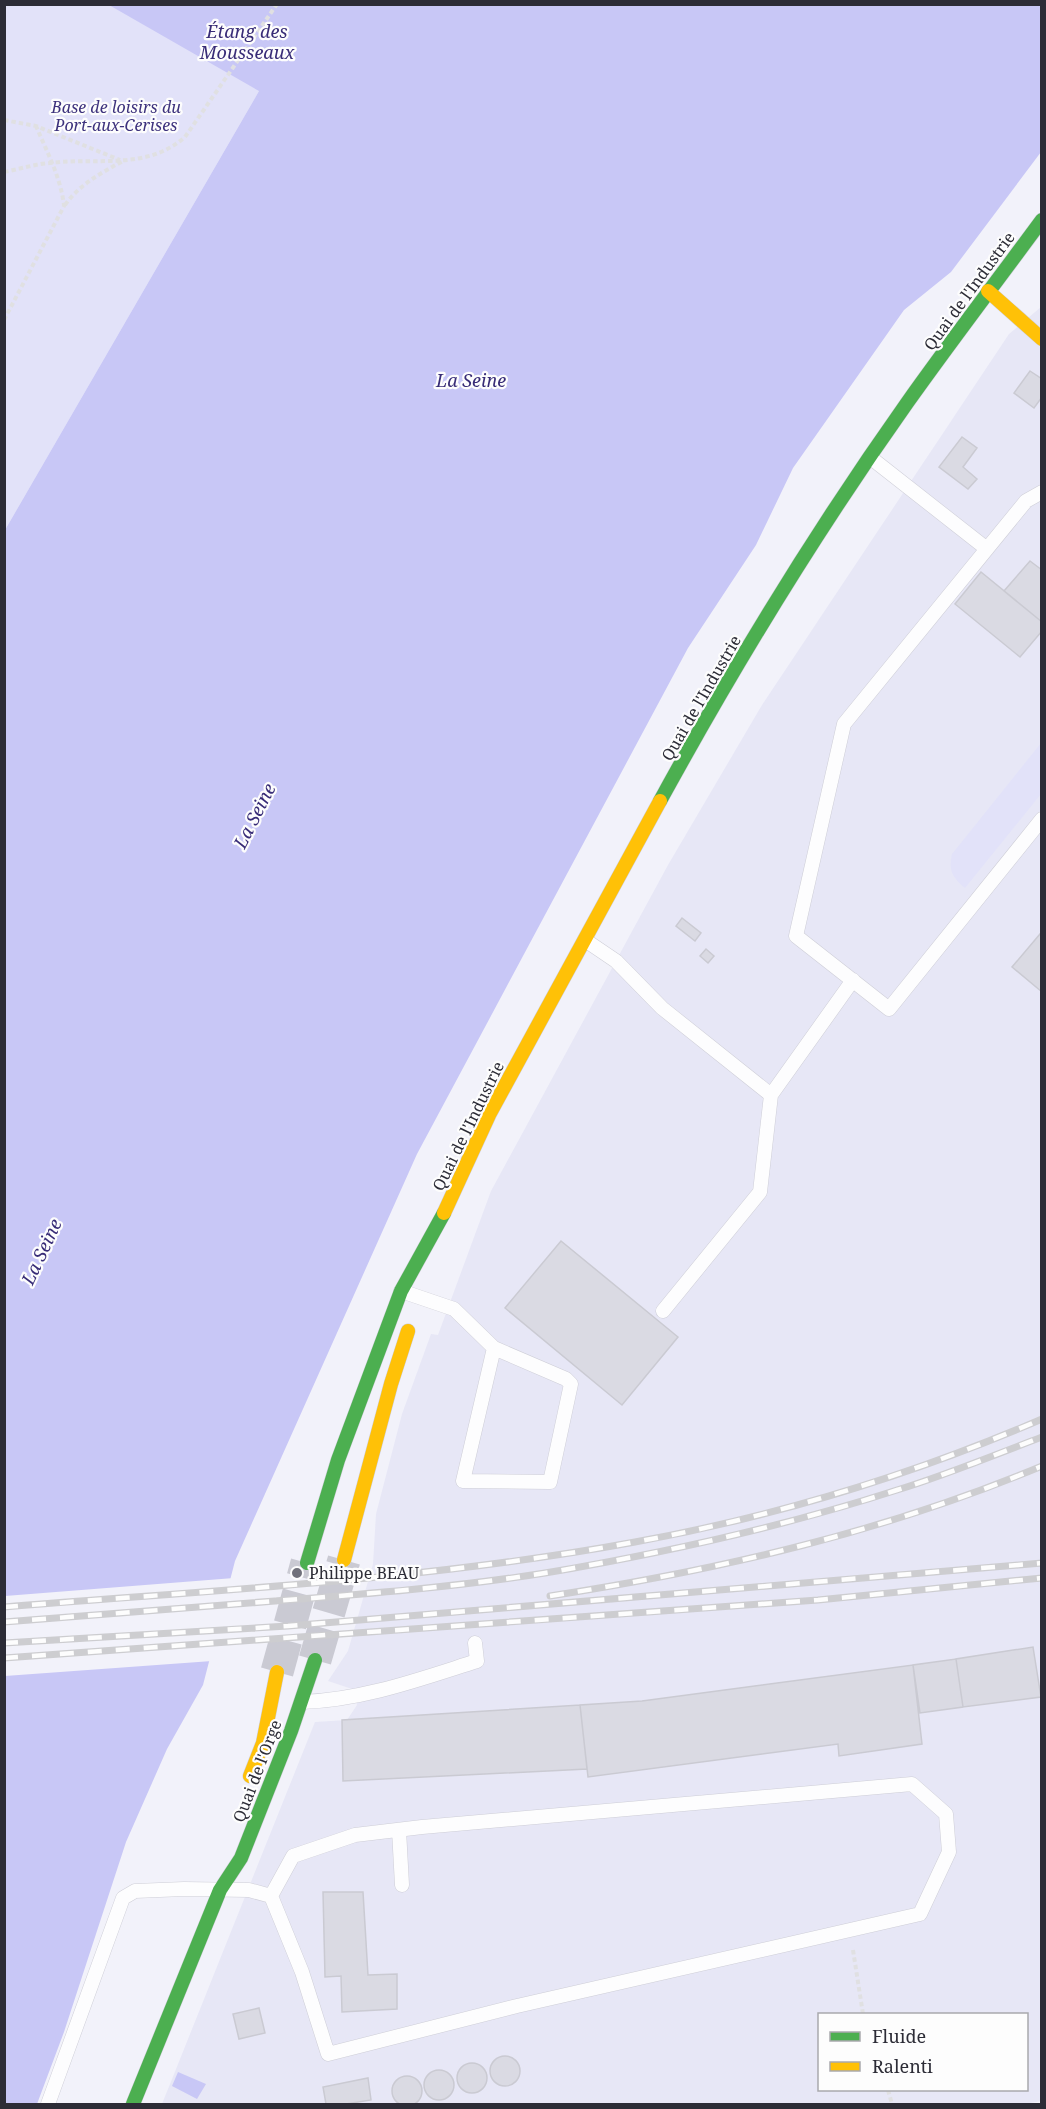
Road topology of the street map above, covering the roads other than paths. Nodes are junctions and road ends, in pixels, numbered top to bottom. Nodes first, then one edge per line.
1 (1041, 220) edge
2 (988, 291) junction
3 (1041, 339) edge
4 (870, 457) junction
5 (1041, 492) edge
6 (987, 549) junction
7 (1041, 819) edge
8 (585, 940) junction
9 (853, 980) junction
10 (771, 1095) junction
11 (439, 1223) junction
12 (402, 1291) junction
13 (418, 1297) junction
14 (663, 1311) dead end
15 (494, 1348) junction
16 (344, 1560) tunnel mouth
17 (307, 1563) tunnel mouth
18 (475, 1643) dead end
19 (315, 1660) tunnel mouth
20 (277, 1671) tunnel mouth
21 (301, 1702) junction
22 (246, 1786) dead end
23 (399, 1830) junction
24 (222, 1861) dead end
25 (402, 1885) dead end
26 (220, 1890) junction
27 (271, 1896) junction
28 (48, 2104) edge
29 (134, 2104) edge

1 - 2 main road, Quai de l'Industrie
2 - 3 main road
2 - 4 main road, Quai de l'Industrie
4 - 6 lane
4 - 8 main road, Quai de l'Industrie
5 - 6 lane
6 - 9 lane
7 - 9 lane
8 - 10 lane
8 - 11 main road, Quai de l'Industrie
9 - 10 lane
10 - 14 lane
11 - 12 main road, Quai de l'Industrie
11 - 13 main road, Quai de l'Industrie
12 - 13 lane
12 - 17 main road, Quai de l'Industrie
13 - 15 lane
13 - 16 main road, Quai de l'Industrie
15 - 15 lane
18 - 21 lane
19 - 21 main road, Quai de l'Orge
20 - 22 main road, Quai de l'Orge
21 - 26 main road, Quai de l'Orge
23 - 25 lane
23 - 27 lane
23 - 27 lane
24 - 26 main road, Quai de l'Orge
26 - 27 lane
26 - 28 lane
26 - 29 main road, Quai de l'Orge

